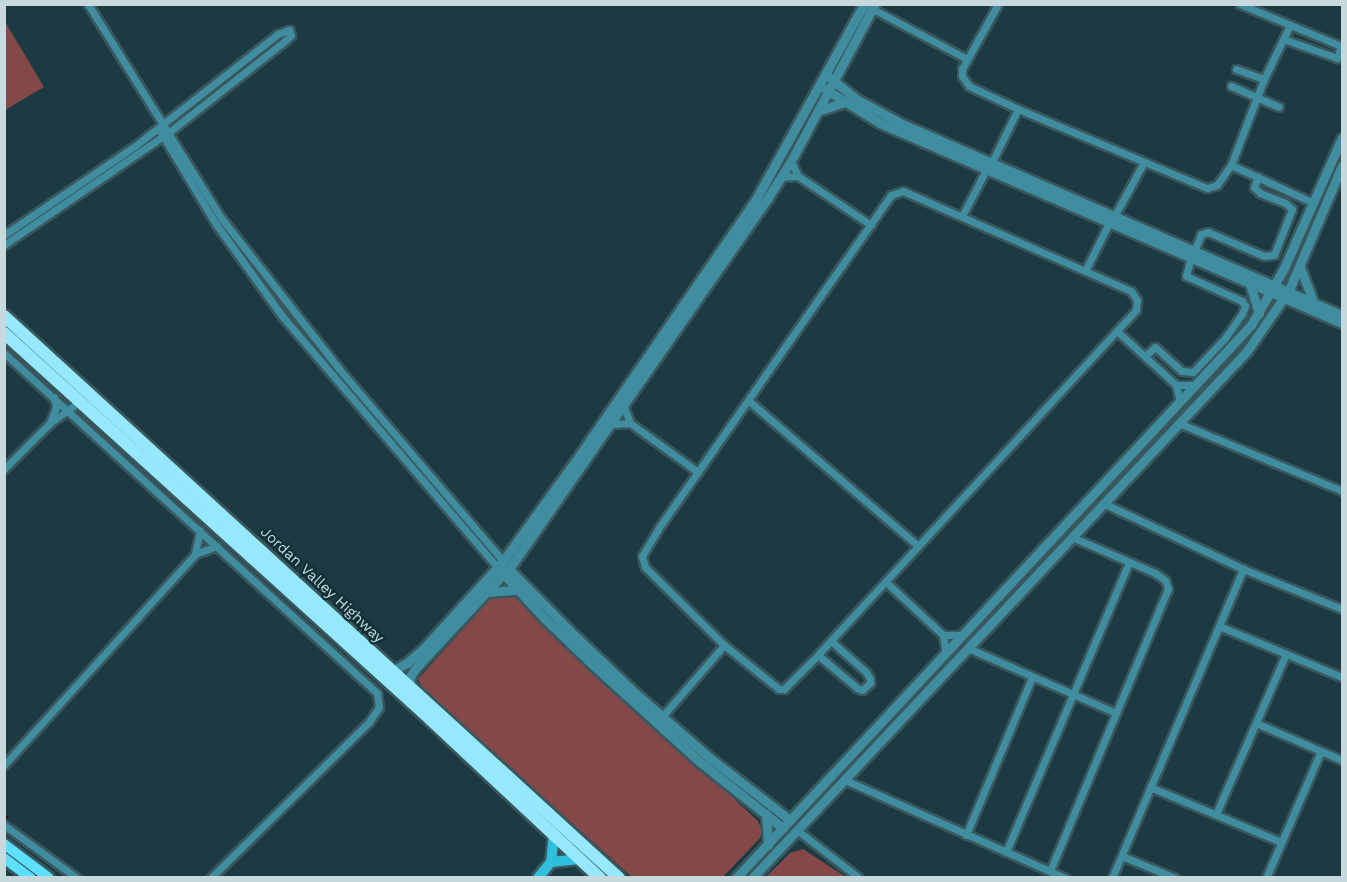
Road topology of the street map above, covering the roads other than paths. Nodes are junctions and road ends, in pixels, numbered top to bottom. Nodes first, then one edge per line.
1 (88, 4) edge
2 (998, 4) edge
3 (1240, 4) edge
4 (871, 6) edge
5 (1289, 27) junction
6 (1283, 39) junction
7 (967, 59) junction
8 (840, 68) junction
9 (1236, 69) dead end
10 (830, 78) junction
11 (1264, 79) junction
12 (1231, 86) dead end
13 (825, 88) junction
14 (846, 90) junction
15 (1257, 97) junction
16 (844, 102) junction
17 (1279, 107) dead end
18 (1018, 110) junction
19 (816, 112) junction
20 (160, 124) junction
21 (166, 134) junction
22 (1342, 138) edge
23 (791, 161) junction
24 (1144, 162) junction
25 (1231, 165) junction
26 (989, 166) junction
27 (1342, 166) edge
28 (798, 176) junction
29 (781, 177) junction
30 (1258, 177) junction
31 (1314, 203) junction
32 (962, 216) junction
33 (1112, 219) junction
34 (871, 225) junction
35 (4, 235) edge
36 (4, 245) edge
37 (1193, 253) junction
38 (1300, 267) junction
39 (1284, 268) junction
40 (1086, 269) junction
41 (1261, 278) junction
42 (1250, 284) junction
43 (1276, 284) junction
44 (1289, 290) junction
45 (1271, 293) junction
46 (1284, 299) junction
47 (1312, 299) junction
48 (1259, 314) junction
49 (1342, 315) edge
50 (4, 316) edge
51 (1342, 323) edge
52 (1118, 332) junction
53 (4, 333) edge
54 (4, 353) edge
55 (1145, 356) junction
56 (1176, 385) junction
57 (1196, 386) junction
58 (54, 396) junction
59 (749, 401) junction
60 (80, 402) junction
61 (1180, 402) junction
62 (624, 407) junction
63 (69, 411) junction
64 (50, 423) junction
65 (630, 423) junction
66 (1179, 423) junction
67 (612, 424) junction
68 (146, 463) junction
69 (4, 469) edge
70 (698, 472) junction
71 (137, 473) junction
72 (1342, 491) edge
73 (1103, 503) junction
74 (201, 531) junction
75 (1072, 537) junction
76 (917, 545) junction
77 (217, 546) junction
78 (195, 554) junction
79 (518, 556) junction
80 (1129, 562) junction
81 (503, 568) junction
82 (1243, 569) junction
83 (1021, 573) junction
84 (1032, 578) junction
85 (520, 580) junction
86 (886, 582) junction
87 (518, 590) junction
88 (488, 592) junction
89 (1342, 609) edge
90 (1219, 626) junction
91 (943, 634) junction
92 (963, 634) junction
93 (831, 641) junction
94 (724, 645) junction
95 (968, 648) junction
96 (946, 653) junction
97 (1286, 654) junction
98 (818, 655) junction
99 (392, 670) junction
100 (1032, 677) junction
101 (1342, 677) edge
102 (411, 687) junction
103 (1073, 694) junction
104 (1114, 712) junction
105 (433, 715) junction
106 (659, 719) junction
107 (1256, 723) junction
108 (1321, 751) junction
109 (1342, 760) edge
110 (4, 765) edge
111 (845, 780) junction
112 (1150, 787) junction
113 (804, 806) junction
114 (777, 810) junction
115 (766, 814) junction
116 (1216, 814) junction
117 (790, 820) junction
118 (4, 825) edge
119 (783, 828) junction
120 (797, 830) junction
121 (554, 834) junction
122 (966, 836) junction
123 (1281, 842) junction
124 (4, 844) edge
125 (768, 844) junction
126 (41, 852) junction
127 (1006, 852) junction
128 (1122, 856) junction
129 (4, 858) edge
130 (580, 859) junction
131 (551, 862) junction
132 (31, 864) junction
133 (1050, 871) junction
134 (31, 878) edge
135 (49, 878) edge
136 (77, 878) edge
137 (211, 878) edge
138 (538, 878) edge
139 (600, 878) edge
140 (619, 878) edge
141 (736, 878) edge
142 (752, 878) edge
143 (859, 878) edge
144 (1065, 878) edge
145 (1112, 878) edge
146 (1175, 878) edge
147 (1266, 878) edge

1 - 20 street
2 - 7 street
3 - 5 street
4 - 7 street
4 - 8 street
4 - 10 street
5 - 6 street
5 - 6 street
6 - 11 street
7 - 18 street
8 - 10 street
8 - 14 street
9 - 11 street
10 - 13 street
10 - 14 street
11 - 15 street
12 - 15 street
13 - 16 street
13 - 19 street
13 - 81 street
14 - 26 street
15 - 17 street
15 - 25 street
16 - 19 street
16 - 26 street
18 - 24 street
18 - 26 street
19 - 23 street
20 - 21 street
20 - 21 street
20 - 35 street
21 - 36 street
21 - 81 street
21 - 81 street
22 - 31 street
23 - 28 street
23 - 29 street
24 - 25 street
24 - 33 street
25 - 30 street
26 - 32 street
26 - 33 street
27 - 38 street
28 - 29 street
28 - 34 street
29 - 62 street
30 - 31 street
30 - 37 street
31 - 39 street
32 - 34 street
32 - 40 street
33 - 37 street
33 - 40 street
34 - 59 street
37 - 41 street
37 - 42 street
37 - 55 street
38 - 44 street
38 - 47 street
39 - 41 street
39 - 43 street
40 - 52 street
41 - 43 street
42 - 45 street
42 - 48 street
43 - 44 street
43 - 45 street
44 - 46 street
44 - 47 street
45 - 46 street
45 - 48 street
46 - 51 street
46 - 66 street
47 - 49 street
48 - 57 street
50 - 99 highway, Jordan Valley Highway
52 - 55 street
52 - 76 street
53 - 60 highway, Jordan Valley Highway
54 - 58 street
55 - 56 street
56 - 57 street
56 - 61 street
57 - 61 street
58 - 63 street
58 - 64 street
59 - 70 street
59 - 76 street
60 - 63 street
60 - 68 highway, Jordan Valley Highway
61 - 83 street
62 - 65 street
62 - 67 street
63 - 64 street
63 - 71 street
64 - 69 street
65 - 67 street
65 - 70 street
66 - 72 street
66 - 73 street
67 - 79 street
68 - 71 street
68 - 105 highway, Jordan Valley Highway
70 - 94 street
71 - 74 street
73 - 75 street
73 - 82 street
74 - 77 street
74 - 78 street
75 - 80 street
75 - 84 street
76 - 86 street
77 - 78 street
77 - 137 street
78 - 110 street
79 - 81 street
79 - 85 street
80 - 103 street
80 - 104 street
81 - 85 street
81 - 87 street
81 - 88 street
81 - 99 street
82 - 89 street
82 - 90 street
83 - 84 street
83 - 92 street
84 - 95 street
85 - 106 street
86 - 91 street
86 - 93 street
87 - 88 street
87 - 106 street
88 - 102 street
90 - 97 street
90 - 112 street
91 - 92 street
91 - 96 street
92 - 96 street
93 - 98 street
93 - 98 street
94 - 98 street
94 - 106 street
95 - 100 street
95 - 111 street
96 - 113 street
97 - 101 street
97 - 107 street
99 - 102 highway, Jordan Valley Highway
100 - 103 street
100 - 122 street
102 - 105 highway, Jordan Valley Highway
103 - 104 street
103 - 127 street
104 - 133 street
105 - 121 highway, Jordan Valley Highway
105 - 140 highway, Jordan Valley Highway
106 - 114 street
106 - 115 street
107 - 108 street
107 - 116 street
108 - 109 street
108 - 123 street
111 - 120 street
111 - 122 street
112 - 116 street
112 - 128 street
113 - 114 street
113 - 117 street
114 - 117 street
115 - 119 street
115 - 125 street
116 - 123 street
117 - 119 street
118 - 126 street
119 - 125 street
120 - 142 street
120 - 143 street
121 - 130 highway, Jordan Valley Highway
121 - 131 main road
122 - 127 street
123 - 147 street
124 - 132 main road
125 - 141 street
126 - 132 street
126 - 136 street
127 - 133 street
128 - 145 street
128 - 146 street
129 - 134 main road
130 - 131 main road
130 - 139 highway, Jordan Valley Highway
131 - 138 main road
132 - 135 main road
133 - 144 street

